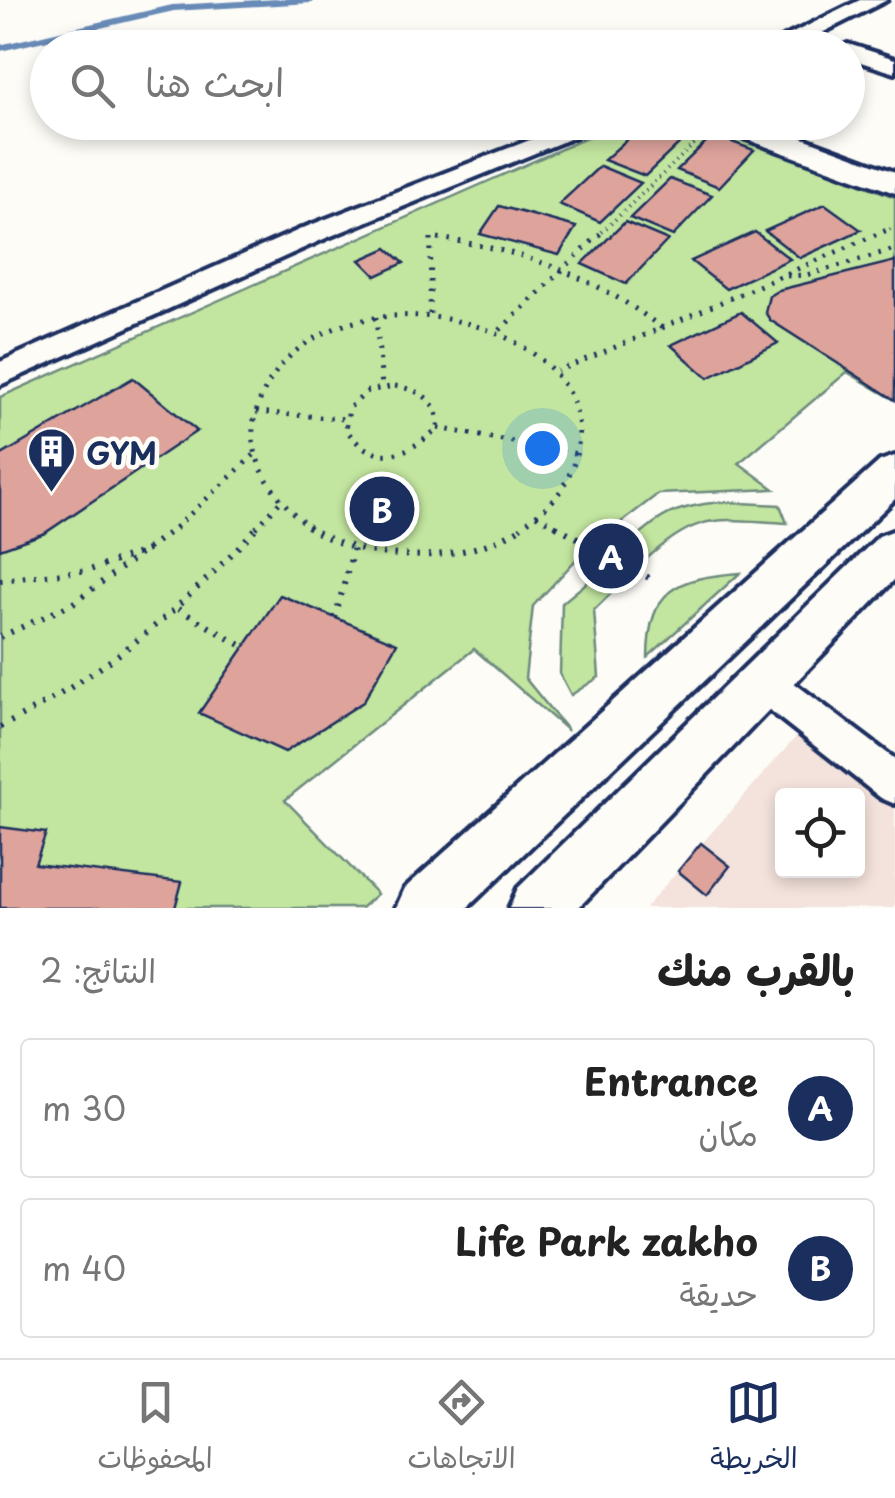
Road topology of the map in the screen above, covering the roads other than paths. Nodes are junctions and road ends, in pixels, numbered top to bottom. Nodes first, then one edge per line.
1 (877, 0) edge
2 (813, 30) edge
3 (865, 56) edge
4 (895, 66) edge
5 (553, 140) edge
6 (779, 140) edge
7 (838, 140) edge
8 (895, 161) edge
9 (895, 182) edge
10 (0, 374) edge
11 (895, 472) edge
12 (895, 549) edge
13 (762, 682) junction
14 (895, 784) edge
15 (445, 901) edge
16 (538, 908) edge

1 - 2 street
3 - 4 street
5 - 10 street
6 - 9 main road
7 - 8 main road
11 - 15 main road
12 - 13 main road
13 - 14 street
13 - 16 main road

